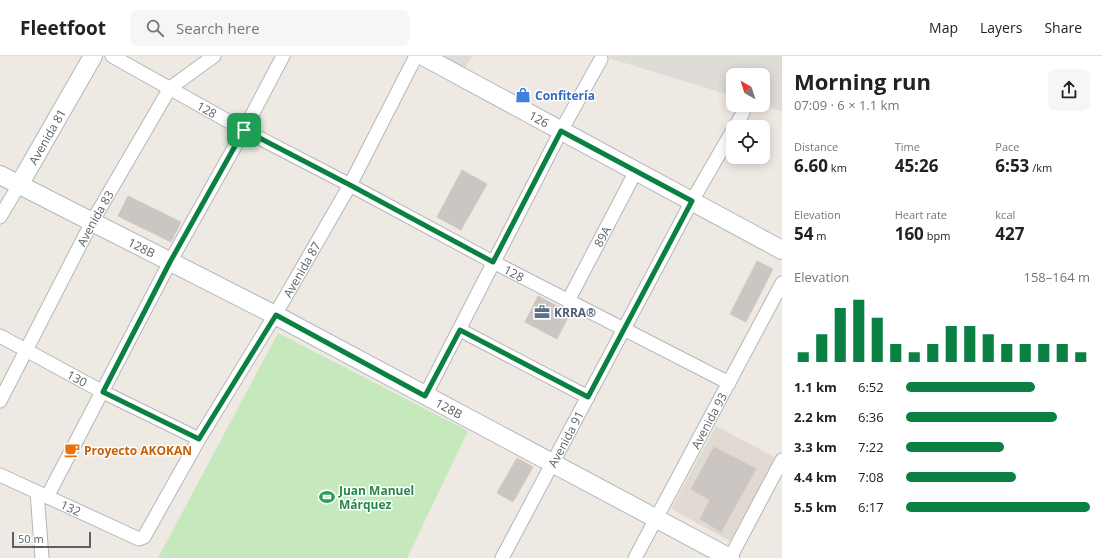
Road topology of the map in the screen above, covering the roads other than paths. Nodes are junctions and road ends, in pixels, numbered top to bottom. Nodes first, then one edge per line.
1 (93, 56) edge
2 (112, 56) edge
3 (214, 56) edge
4 (283, 56) edge
5 (416, 56) edge
6 (423, 56) edge
7 (601, 59) dead end
8 (170, 88) junction
9 (743, 113) dead end
10 (739, 120) edge
11 (244, 130) junction
12 (561, 131) junction
13 (726, 142) edge
14 (636, 171) junction
15 (0, 174) edge
16 (19, 185) junction
17 (350, 185) junction
18 (692, 201) junction
19 (0, 217) edge
20 (92, 222) junction
21 (782, 250) edge
22 (170, 262) junction
23 (493, 262) junction
24 (782, 283) edge
25 (568, 301) junction
26 (276, 315) junction
27 (624, 329) junction
28 (460, 330) junction
29 (0, 336) edge
30 (26, 350) junction
31 (729, 383) junction
32 (103, 392) junction
33 (425, 396) junction
34 (588, 397) junction
35 (0, 401) edge
36 (199, 439) junction
37 (782, 460) edge
38 (552, 464) junction
39 (1, 478) edge
40 (42, 494) junction
41 (656, 519) junction
42 (141, 539) joint
43 (42, 558) edge
44 (502, 558) edge
45 (635, 558) edge
46 (730, 558) edge

1 - 16 street, Avenida 81
2 - 8 street, 128
3 - 8 street, Avenida 83
4 - 11 street
5 - 17 street, Avenida 87
6 - 12 street, 126
7 - 12 street
8 - 11 street, 128
8 - 20 street, Avenida 83
9 - 10 street
11 - 17 street, 128
11 - 22 street
12 - 14 street, 126
12 - 23 street
13 - 18 street, Avenida 91
14 - 18 street, 126
14 - 25 street, 89A
15 - 16 street, 128B
16 - 19 street, Avenida 81
16 - 20 street, 128B
17 - 23 street, 128
17 - 26 street, Avenida 87
18 - 21 street, 126
18 - 27 street, Avenida 91
20 - 22 street, 128B
20 - 30 street, Avenida 83
22 - 26 street, 128B
22 - 32 street
23 - 25 street, 128
23 - 28 street
24 - 31 street, Avenida 93
25 - 27 street, 128
26 - 33 street, 128B
26 - 36 street, Avenida 87
27 - 31 street, 128
27 - 34 street, Avenida 91
28 - 33 street
28 - 34 street
29 - 30 street, 130
30 - 32 street, 130
30 - 35 street, Avenida 83
31 - 41 street, Avenida 93
32 - 36 street, 130
32 - 40 street
33 - 38 street, 128B
34 - 38 street, Avenida 91
36 - 42 street, Avenida 87
37 - 46 street
38 - 41 street, 128B
38 - 44 street, Avenida 91
39 - 40 street, 132
40 - 42 street, 132
40 - 43 street
41 - 45 street, Avenida 93
41 - 46 street, 128B

